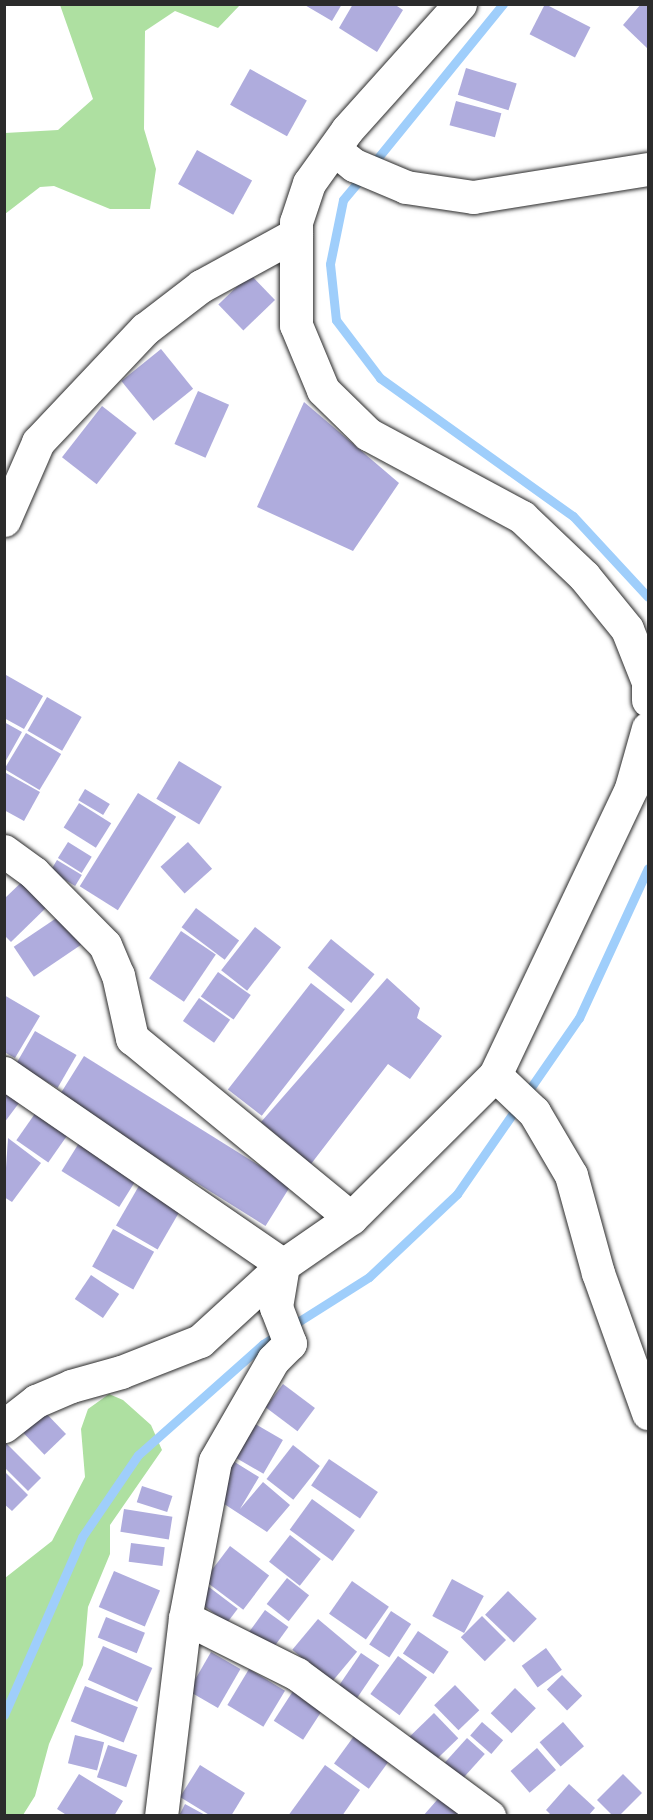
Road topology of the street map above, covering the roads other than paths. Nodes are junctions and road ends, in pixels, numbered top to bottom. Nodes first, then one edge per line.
1 (460, 4) edge
2 (355, 163) junction
3 (648, 169) edge
4 (296, 234) junction
5 (4, 520) edge
6 (648, 700) edge
7 (648, 728) edge
8 (4, 851) edge
9 (4, 1073) edge
10 (501, 1081) junction
11 (351, 1218) junction
12 (283, 1265) junction
13 (648, 1413) edge
14 (4, 1426) edge
15 (185, 1618) junction
16 (161, 1815) edge
17 (489, 1815) edge

1 - 2 street
2 - 3 street
2 - 4 street
4 - 5 street
4 - 6 street
7 - 10 street
8 - 11 street
9 - 12 street
10 - 11 street
10 - 13 street
11 - 12 street
12 - 14 street
12 - 15 street
15 - 16 street
15 - 17 street

